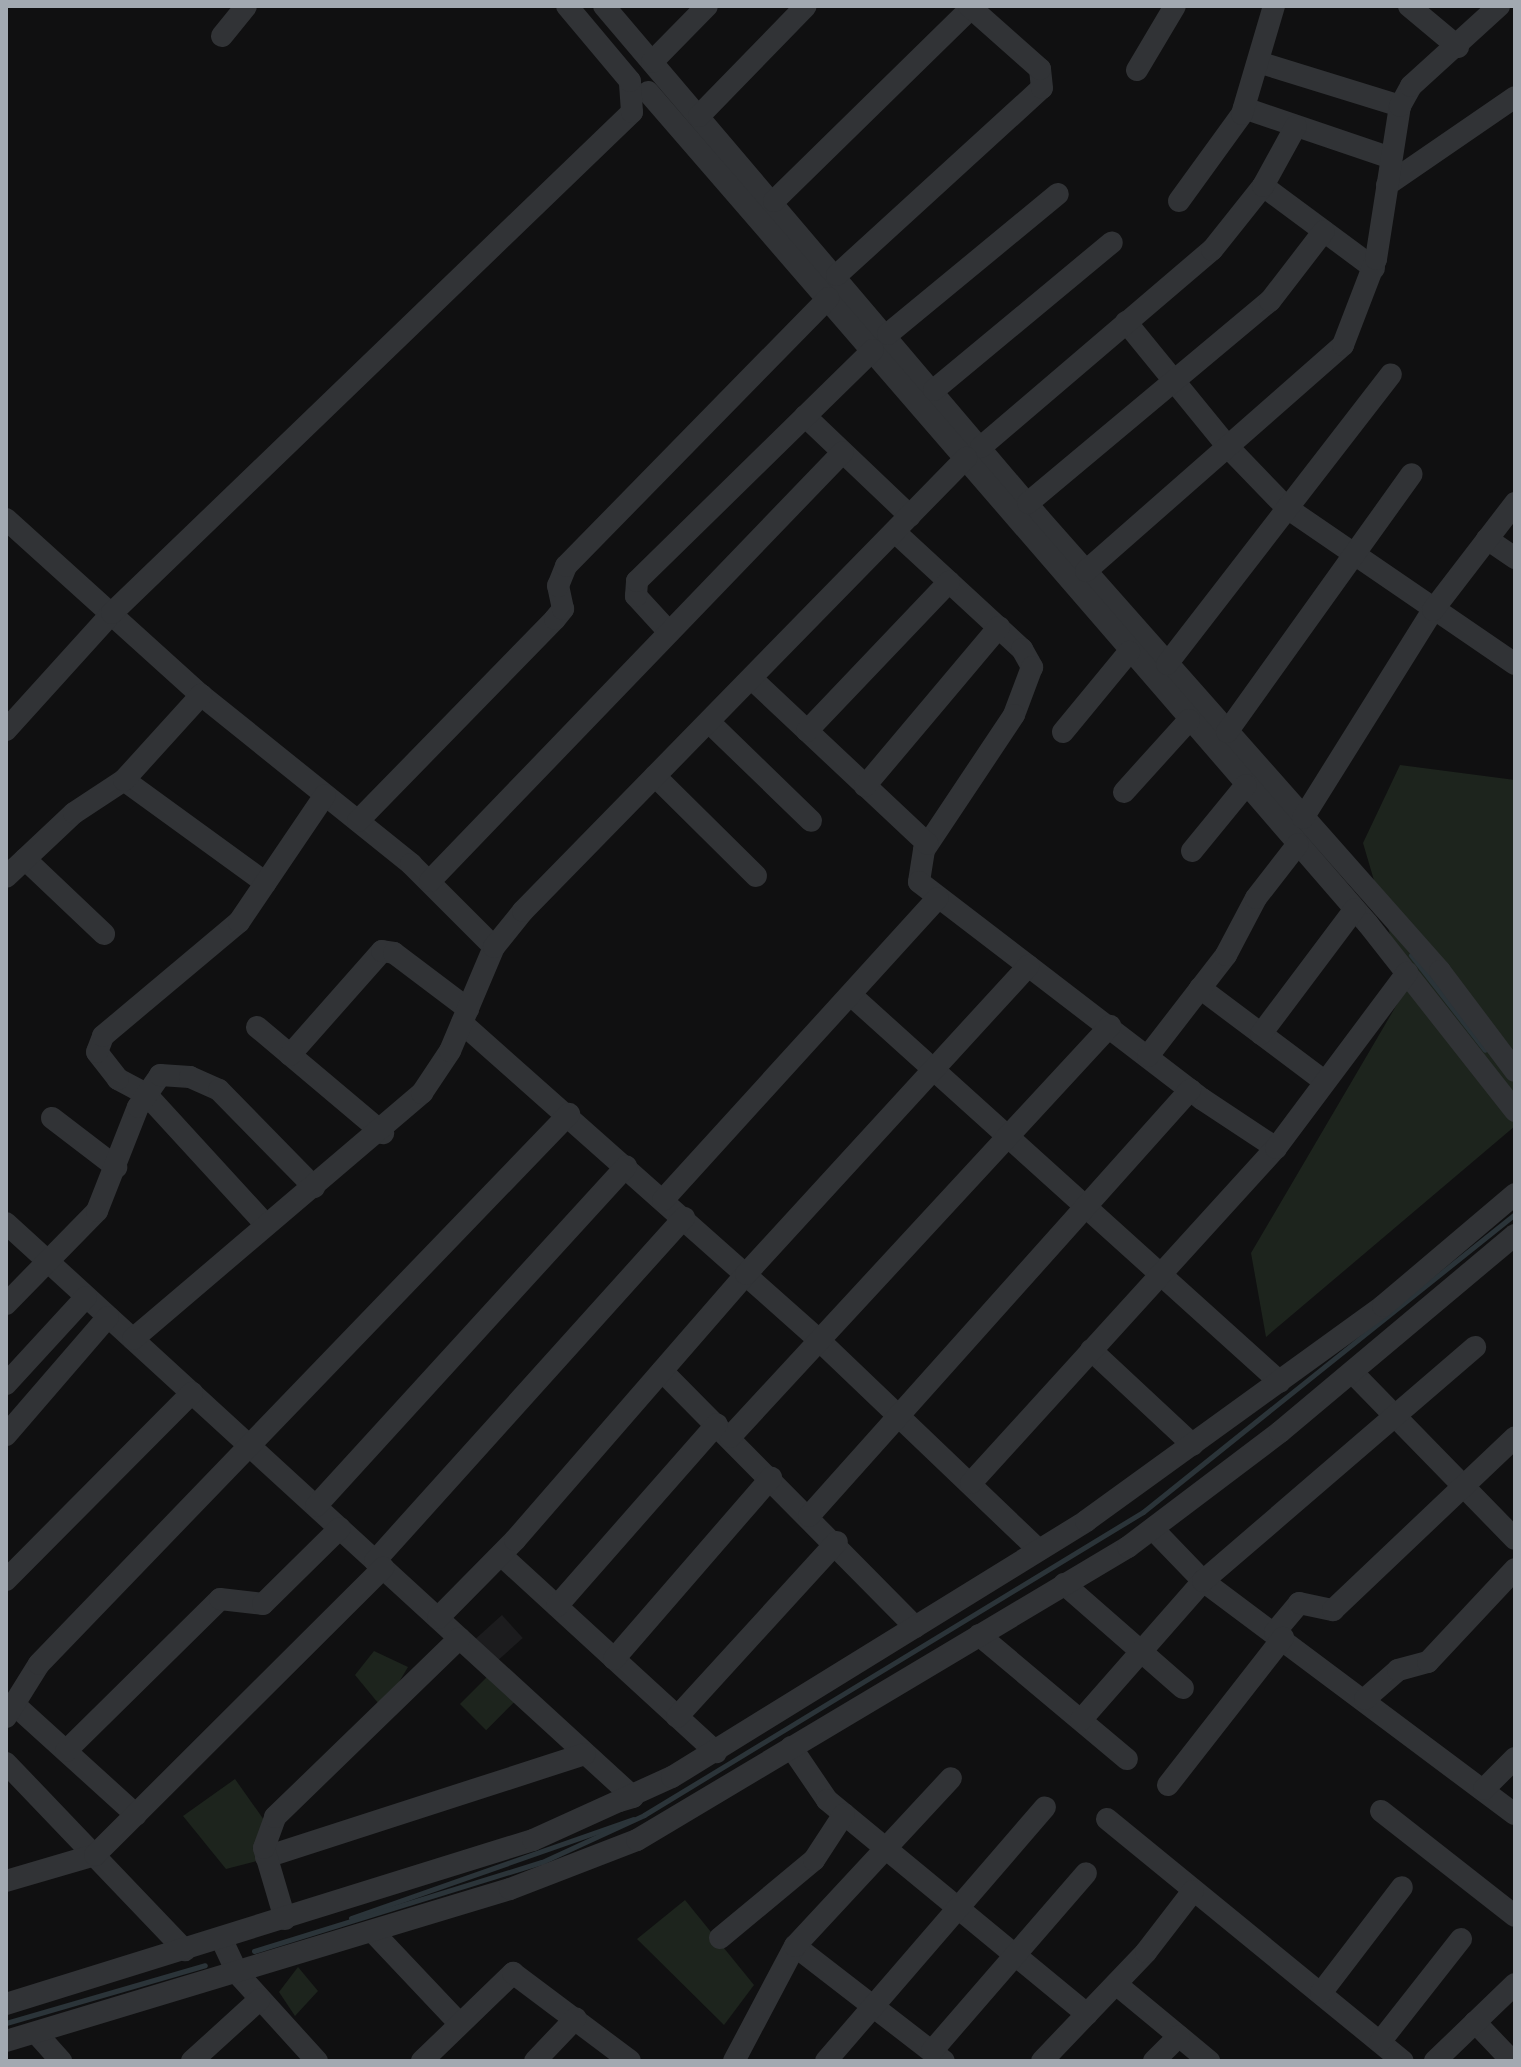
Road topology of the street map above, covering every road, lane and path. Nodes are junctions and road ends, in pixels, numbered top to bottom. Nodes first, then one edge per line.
1 (246, 6) edge
2 (567, 6) edge
3 (707, 6) edge
4 (806, 6) edge
5 (1175, 6) edge
6 (1274, 6) edge
7 (1409, 6) edge
8 (1499, 6) edge
9 (970, 7) edge
10 (612, 9) edge
11 (222, 36) dead end
12 (1458, 47) junction
13 (1258, 62) junction
14 (1137, 70) dead end
15 (652, 83) junction
16 (1515, 97) edge
17 (1400, 106) junction
18 (1244, 108) junction
19 (699, 116) junction
20 (1296, 126) junction
21 (1391, 158) junction
22 (1387, 185) junction
23 (1263, 186) junction
24 (1058, 194) dead end
25 (774, 201) junction
26 (1179, 201) dead end
27 (1324, 231) junction
28 (1112, 242) dead end
29 (1374, 268) junction
30 (837, 275) junction
31 (828, 298) junction
32 (1126, 322) junction
33 (880, 342) junction
34 (1391, 374) dead end
35 (1175, 383) junction
36 (934, 390) junction
37 (805, 416) junction
38 (1228, 447) junction
39 (843, 452) junction
40 (974, 452) junction
41 (1412, 474) dead end
42 (1028, 503) junction
43 (1515, 503) edge
44 (1287, 508) junction
45 (6, 519) edge
46 (902, 524) junction
47 (1487, 539) junction
48 (1356, 558) junction
49 (1515, 558) edge
50 (1086, 571) junction
51 (949, 582) junction
52 (1433, 610) junction
53 (112, 613) junction
54 (999, 627) junction
55 (669, 632) junction
56 (1129, 652) junction
57 (1167, 664) junction
58 (1515, 664) edge
59 (752, 679) junction
60 (201, 695) junction
61 (1189, 720) junction
62 (709, 722) junction
63 (6, 730) edge
64 (807, 731) junction
65 (1063, 732) dead end
66 (1227, 732) junction
67 (655, 776) junction
68 (124, 780) junction
69 (1246, 785) junction
70 (865, 786) junction
71 (1124, 792) dead end
72 (325, 795) junction
73 (1303, 818) junction
74 (358, 821) junction
75 (811, 821) dead end
76 (928, 844) junction
77 (1298, 844) junction
78 (1192, 851) dead end
79 (25, 859) junction
80 (756, 876) dead end
81 (6, 877) edge
82 (430, 881) junction
83 (266, 883) junction
84 (938, 898) junction
85 (1355, 909) junction
86 (104, 934) dead end
87 (494, 947) junction
88 (1028, 966) junction
89 (1407, 973) junction
90 (1200, 988) junction
91 (852, 996) junction
92 (465, 1016) junction
93 (1110, 1026) junction
94 (257, 1027) dead end
95 (1261, 1034) junction
96 (290, 1055) junction
97 (1148, 1056) junction
98 (932, 1068) junction
99 (1515, 1071) edge
100 (1325, 1082) junction
101 (1190, 1090) junction
102 (146, 1094) junction
103 (1515, 1111) edge
104 (569, 1114) junction
105 (52, 1118) dead end
106 (383, 1133) junction
107 (1010, 1139) junction
108 (1276, 1148) junction
109 (626, 1166) junction
110 (116, 1167) junction
111 (314, 1187) junction
112 (1515, 1194) edge
113 (663, 1200) junction
114 (1084, 1205) junction
115 (684, 1218) junction
116 (6, 1223) edge
117 (266, 1225) junction
118 (1515, 1235) edge
119 (49, 1265) junction
120 (746, 1274) junction
121 (1159, 1274) junction
122 (86, 1297) junction
123 (6, 1304) edge
124 (108, 1317) junction
125 (133, 1339) junction
126 (821, 1342) junction
127 (1475, 1347) dead end
128 (1091, 1350) junction
129 (662, 1371) junction
130 (1352, 1372) junction
131 (1280, 1382) junction
132 (6, 1384) edge
133 (192, 1393) junction
134 (899, 1415) junction
135 (1395, 1415) junction
136 (724, 1431) junction
137 (6, 1435) edge
138 (1515, 1437) edge
139 (1193, 1445) junction
140 (252, 1448) junction
141 (771, 1478) junction
142 (971, 1483) junction
143 (1463, 1486) junction
144 (316, 1506) junction
145 (809, 1516) junction
146 (340, 1528) junction
147 (1153, 1529) junction
148 (1515, 1539) edge
149 (837, 1542) junction
150 (1039, 1550) junction
151 (501, 1555) junction
152 (379, 1564) junction
153 (1515, 1569) edge
154 (6, 1580) edge
155 (1203, 1581) junction
156 (1064, 1584) junction
157 (557, 1606) junction
158 (438, 1618) junction
159 (915, 1627) junction
160 (979, 1635) junction
161 (1279, 1635) junction
162 (460, 1638) junction
163 (1139, 1653) junction
164 (614, 1659) junction
165 (1183, 1688) dead end
166 (1365, 1699) junction
167 (11, 1712) edge
168 (677, 1717) junction
169 (1081, 1720) junction
170 (791, 1747) junction
171 (66, 1751) junction
172 (716, 1752) junction
173 (585, 1754) junction
174 (1515, 1758) edge
175 (1127, 1759) dead end
176 (6, 1763) edge
177 (951, 1778) dead end
178 (1168, 1785) dead end
179 (1484, 1789) junction
180 (633, 1797) junction
181 (1045, 1807) dead end
182 (1381, 1811) dead end
183 (844, 1814) junction
184 (1515, 1814) edge
185 (136, 1815) junction
186 (1107, 1819) dead end
187 (887, 1845) junction
188 (95, 1855) junction
189 (266, 1857) junction
190 (1086, 1873) dead end
191 (9, 1876) edge
192 (1402, 1887) dead end
193 (1193, 1891) junction
194 (959, 1904) junction
195 (1515, 1916) edge
196 (285, 1919) junction
197 (373, 1932) junction
198 (221, 1938) junction
199 (720, 1938) dead end
200 (1461, 1939) dead end
201 (795, 1946) junction
202 (185, 1950) junction
203 (1014, 1951) junction
204 (238, 1974) junction
205 (1116, 1984) junction
206 (1515, 1985) edge
207 (1321, 1993) junction
208 (259, 2000) junction
209 (873, 2002) junction
210 (6, 2004) edge
211 (1087, 2014) junction
212 (576, 2018) junction
213 (1475, 2022) junction
214 (459, 2023) junction
215 (36, 2033) junction
216 (1179, 2036) junction
217 (6, 2041) edge
218 (1380, 2042) junction
219 (938, 2056) edge
220 (61, 2061) edge
221 (192, 2061) edge
222 (317, 2061) edge
223 (422, 2061) edge
224 (535, 2061) edge
225 (630, 2061) edge
226 (734, 2061) edge
227 (826, 2061) edge
228 (1042, 2061) edge
229 (1154, 2061) edge
230 (1209, 2061) edge
231 (1403, 2061) edge
232 (1435, 2061) edge
233 (1512, 2061) edge

1 - 11 street
2 - 15 street
3 - 15 street
4 - 19 street
5 - 14 street
6 - 13 street
7 - 12 street
8 - 12 street
9 - 25 street
9 - 30 street
10 - 15 street
12 - 17 street
13 - 17 street
13 - 18 street
15 - 19 street
15 - 31 street
15 - 53 street
16 - 22 street
17 - 21 street
18 - 20 street
18 - 26 street
19 - 25 street
20 - 21 street
20 - 23 street
21 - 22 street
22 - 29 street
23 - 27 street
23 - 32 street
24 - 33 street
25 - 30 street
27 - 29 street
27 - 35 street
28 - 36 street
29 - 38 street
30 - 33 street
31 - 33 street
31 - 74 street
32 - 35 street
32 - 40 street
33 - 36 street
33 - 37 street
33 - 40 street
34 - 44 street
35 - 38 street
35 - 42 street
36 - 40 street
37 - 39 street
37 - 55 street
38 - 44 street
38 - 50 street
39 - 46 street
39 - 55 street
40 - 42 street
40 - 46 street
40 - 56 street
41 - 48 street
42 - 50 street
43 - 47 street
44 - 48 street
44 - 57 street
45 - 53 street
46 - 51 street
46 - 59 street
47 - 49 street
47 - 52 street
48 - 52 street
48 - 66 street
50 - 57 street
51 - 54 street
51 - 64 street
52 - 58 street
52 - 73 street
53 - 60 street
53 - 63 street
54 - 70 street
54 - 76 street
55 - 82 street
56 - 61 street
56 - 65 street
57 - 66 street
59 - 62 street
59 - 64 street
60 - 68 street
60 - 72 street
61 - 69 street
61 - 71 street
62 - 67 street
62 - 75 street
64 - 70 street
66 - 73 street
67 - 80 street
67 - 87 street
68 - 79 street
68 - 83 street
69 - 77 street
69 - 78 street
70 - 76 street
72 - 74 street
72 - 83 street
73 - 99 street
74 - 82 street
76 - 84 street
77 - 85 street
77 - 90 street
79 - 81 street
79 - 86 street
82 - 87 street
83 - 102 street
84 - 88 street
84 - 91 street
85 - 89 street
85 - 95 street
87 - 92 street
88 - 93 street
88 - 98 street
89 - 100 street
89 - 103 street
90 - 95 street
90 - 97 street
91 - 98 street
91 - 113 street
92 - 96 street
92 - 104 street
92 - 106 street
93 - 97 street
93 - 107 street
94 - 96 street
95 - 100 street
96 - 106 street
97 - 101 street
98 - 107 street
98 - 120 street
100 - 108 street
101 - 108 street
101 - 114 street
102 - 110 street
102 - 111 street
102 - 117 street
104 - 109 street
104 - 140 street
105 - 110 street
106 - 111 street
107 - 114 street
107 - 126 street
108 - 121 street
109 - 113 street
109 - 144 street
110 - 119 street
111 - 117 street
112 - 131 street
113 - 115 street
114 - 121 street
114 - 134 street
115 - 120 street
115 - 152 street
116 - 119 street
117 - 125 street
118 - 130 street
119 - 122 street
119 - 123 street
120 - 126 street
120 - 129 street
121 - 128 street
121 - 131 street
122 - 124 street
122 - 132 street
124 - 125 street
124 - 137 street
125 - 133 street
126 - 134 street
126 - 136 street
127 - 135 street
128 - 139 street
128 - 142 street
129 - 136 street
129 - 151 street
130 - 135 street
130 - 147 street
131 - 139 street
133 - 140 street
133 - 154 street
134 - 142 street
134 - 145 street
135 - 143 street
135 - 155 street
136 - 141 street
136 - 157 street
138 - 143 street
139 - 150 street
140 - 144 street
140 - 167 street
141 - 145 street
141 - 164 street
142 - 150 street
143 - 148 street
143 - 161 street
144 - 146 street
145 - 149 street
146 - 152 street
146 - 171 street
147 - 155 street
147 - 156 street
149 - 159 street
149 - 168 street
150 - 159 street
151 - 157 street
151 - 158 street
152 - 158 street
152 - 185 street
153 - 166 street
155 - 161 street
155 - 163 street
156 - 160 street
156 - 163 street
157 - 164 street
158 - 162 street
159 - 172 street
160 - 169 street
160 - 170 street
161 - 166 street
161 - 178 street
162 - 173 street
162 - 189 street
163 - 165 street
163 - 169 street
164 - 168 street
166 - 179 street
167 - 171 street
168 - 172 street
169 - 175 street
170 - 183 street
170 - 197 street
171 - 185 street
172 - 180 street
173 - 180 street
173 - 189 street
174 - 179 street
176 - 188 street
177 - 187 street
179 - 184 street
180 - 196 street
181 - 194 street
182 - 195 street
183 - 187 street
183 - 199 street
185 - 188 street
186 - 193 street
187 - 194 street
187 - 201 street
188 - 191 street
188 - 202 street
189 - 196 street
190 - 203 street
192 - 207 street
193 - 205 street
193 - 207 street
194 - 203 street
194 - 209 street
196 - 198 street
197 - 204 street
197 - 214 street
198 - 202 street
198 - 204 street
200 - 218 street
201 - 209 street
201 - 226 street
202 - 210 street
203 - 211 street
203 - 219 street
204 - 208 street
204 - 215 street
205 - 211 street
205 - 216 street
206 - 213 street
207 - 218 street
208 - 221 street
208 - 222 street
209 - 219 street
209 - 227 street
211 - 228 street
212 - 214 street
212 - 224 street
212 - 225 street
213 - 232 street
213 - 233 street
214 - 223 street
215 - 217 street
215 - 220 street
216 - 229 street
216 - 230 street
218 - 231 street

